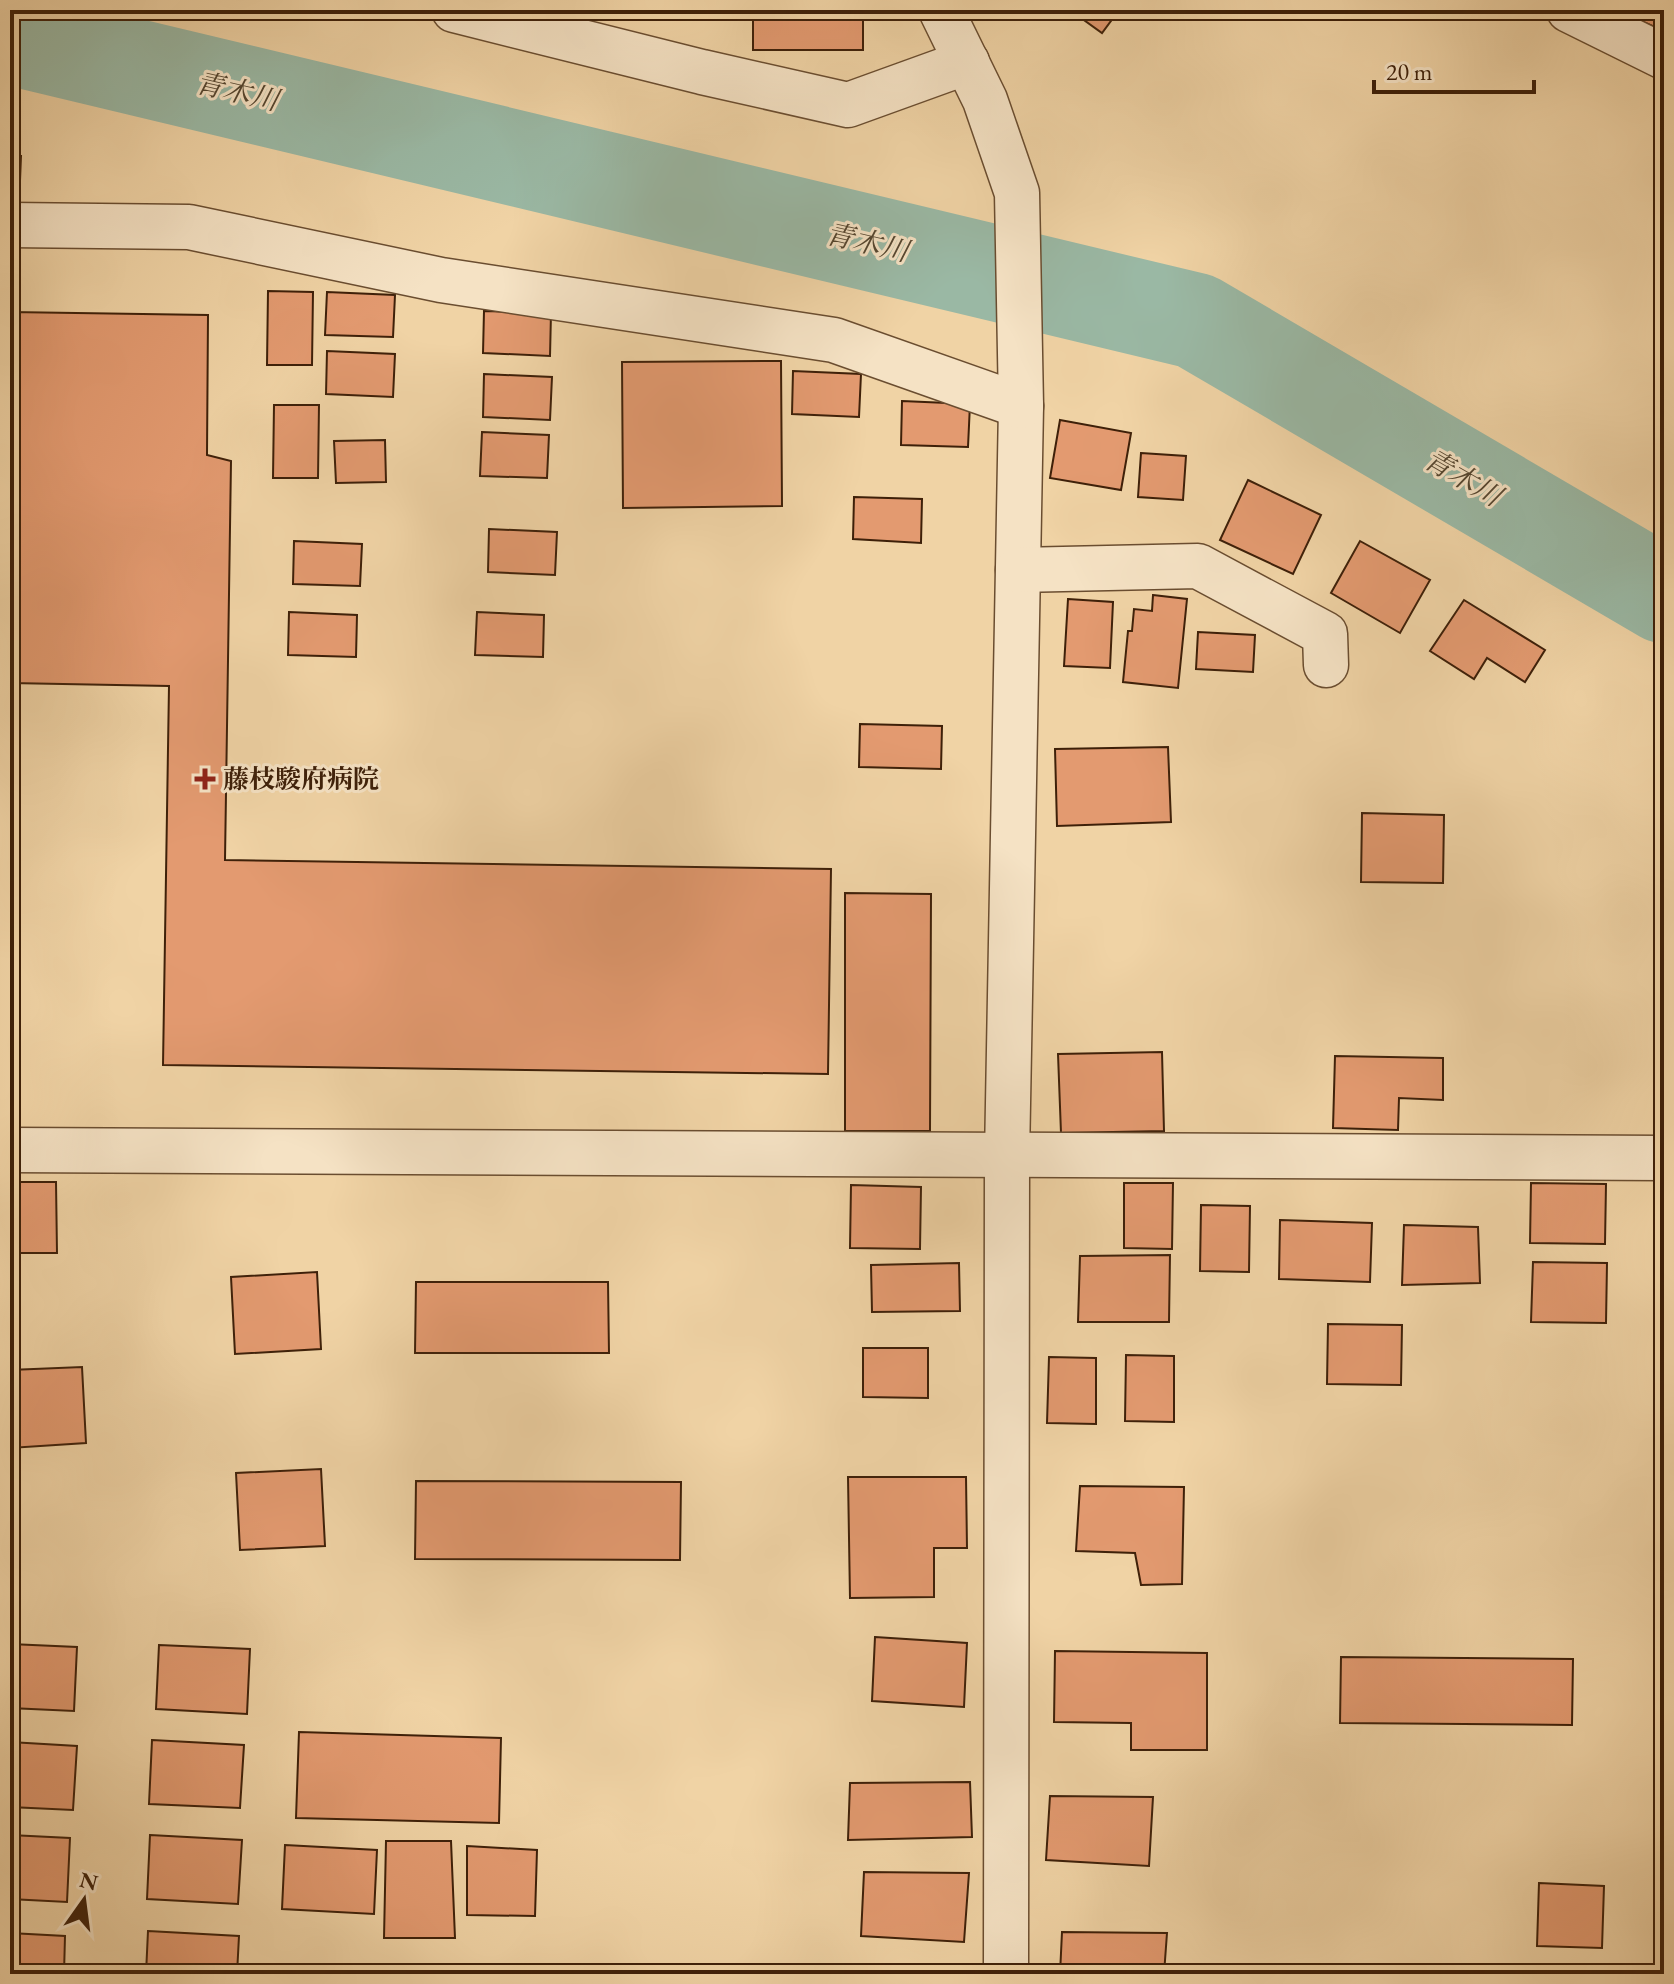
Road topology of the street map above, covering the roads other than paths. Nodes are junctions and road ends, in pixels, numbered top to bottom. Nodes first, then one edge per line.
1 (454, 10) edge
2 (941, 10) edge
3 (1569, 10) edge
4 (1664, 57) edge
5 (967, 62) junction
6 (10, 225) edge
7 (1021, 386) junction
8 (1018, 570) junction
9 (1326, 665) dead end
10 (10, 1150) edge
11 (1007, 1157) junction
12 (1664, 1158) edge
13 (1006, 1974) edge

1 - 5 street
2 - 5 street
3 - 4 street
5 - 7 street
6 - 7 street
7 - 8 street
8 - 9 street
8 - 11 street
10 - 11 street
11 - 12 street
11 - 13 street

